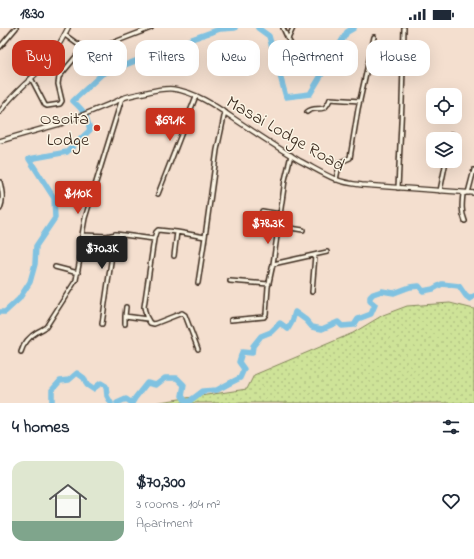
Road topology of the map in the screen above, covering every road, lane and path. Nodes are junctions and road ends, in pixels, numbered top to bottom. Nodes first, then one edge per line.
1 (16, 28) edge
2 (68, 28) edge
3 (151, 28) edge
4 (283, 28) edge
5 (293, 28) edge
6 (404, 28) edge
7 (65, 35) junction
8 (374, 38) dead end
9 (288, 39) joint
10 (120, 40) edge
11 (73, 41) edge
12 (0, 47) edge
13 (73, 60) edge
14 (31, 78) junction
15 (196, 96) junction
16 (122, 98) junction
17 (360, 101) junction
18 (0, 112) edge
19 (225, 112) junction
20 (307, 112) dead end
21 (0, 141) edge
22 (291, 155) junction
23 (445, 168) edge
24 (474, 170) edge
25 (336, 180) junction
26 (0, 182) edge
27 (398, 188) junction
28 (440, 191) junction
29 (467, 193) junction
30 (474, 193) edge
31 (158, 194) dead end
32 (0, 209) edge
33 (262, 211) dead end
34 (280, 214) junction
35 (464, 221) dead end
36 (278, 226) junction
37 (303, 230) dead end
38 (177, 232) junction
39 (115, 234) junction
40 (82, 235) junction
41 (205, 237) junction
42 (154, 239) junction
43 (327, 252) dead end
44 (315, 255) junction
45 (174, 256) dead end
46 (273, 264) junction
47 (55, 267) dead end
48 (78, 273) junction
49 (230, 281) dead end
50 (198, 283) dead end
51 (269, 284) junction
52 (312, 292) dead end
53 (126, 307) dead end
54 (125, 316) junction
55 (147, 319) junction
56 (231, 320) dead end
57 (102, 324) dead end
58 (124, 324) dead end
59 (198, 349) dead end
60 (20, 352) dead end

1 - 12 street
2 - 7 street
3 - 10 street
4 - 9 street
5 - 9 street
6 - 27 street
7 - 11 street
7 - 14 street
8 - 17 street
13 - 14 street
14 - 18 street
15 - 16 street, Masai Lodge Road
15 - 19 street, Masai Lodge Road
15 - 31 street
16 - 21 street, Masai Lodge Road
16 - 40 street
17 - 20 street
17 - 25 street
19 - 22 street, Masai Lodge Road
19 - 41 street
22 - 25 street, Masai Lodge Road
22 - 34 street
23 - 28 street
24 - 29 street
25 - 27 street, Masai Lodge Road
26 - 32 street
27 - 28 street, Masai Lodge Road
28 - 29 street, Masai Lodge Road
29 - 30 street, Masai Lodge Road
29 - 35 street
33 - 34 street
34 - 36 street
36 - 37 street
36 - 46 street
38 - 41 street
38 - 42 street
38 - 45 street
39 - 40 street
39 - 42 street
39 - 57 street
40 - 48 street
41 - 50 street
42 - 55 street
43 - 44 street
44 - 46 street
44 - 52 street
46 - 51 street
47 - 48 street
48 - 60 street
49 - 51 street
51 - 56 street
53 - 54 street
54 - 55 street
54 - 58 street
55 - 59 street

